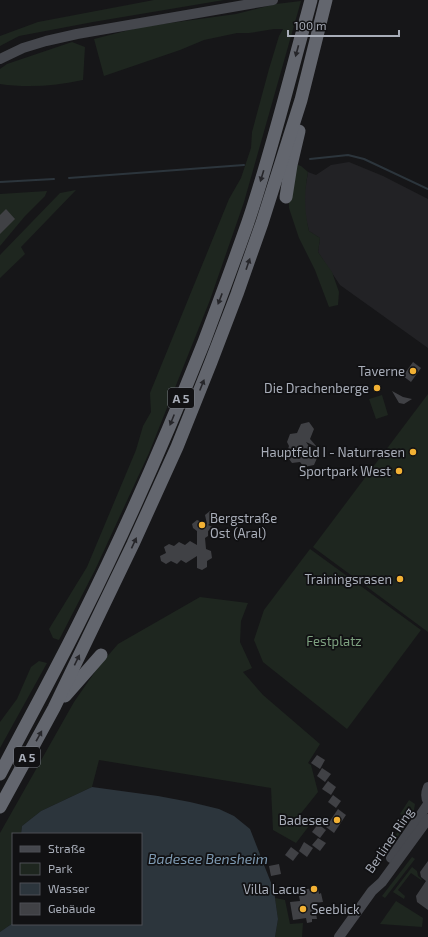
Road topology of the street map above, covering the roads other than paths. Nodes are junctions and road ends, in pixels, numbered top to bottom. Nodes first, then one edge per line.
1 (272, 0) edge
2 (311, 0) edge
3 (326, 0) edge
4 (0, 59) edge
5 (301, 100) junction
6 (286, 197) dead end
7 (101, 655) dead end
8 (54, 708) junction
9 (0, 774) edge
10 (428, 787) edge
11 (428, 803) edge
12 (0, 807) edge
13 (428, 819) edge
14 (372, 891) junction
15 (339, 937) edge

1 - 4 street
2 -> 9 highway, A 5
3 - 5 highway, A 5
5 - 6 highway
8 -> 5 highway, A 5
7 - 8 highway
12 -> 8 highway, A 5
10 - 11 street, Berliner Ring
11 - 14 street, Berliner Ring
13 - 14 street, Berliner Ring
14 - 15 street, Berliner Ring

